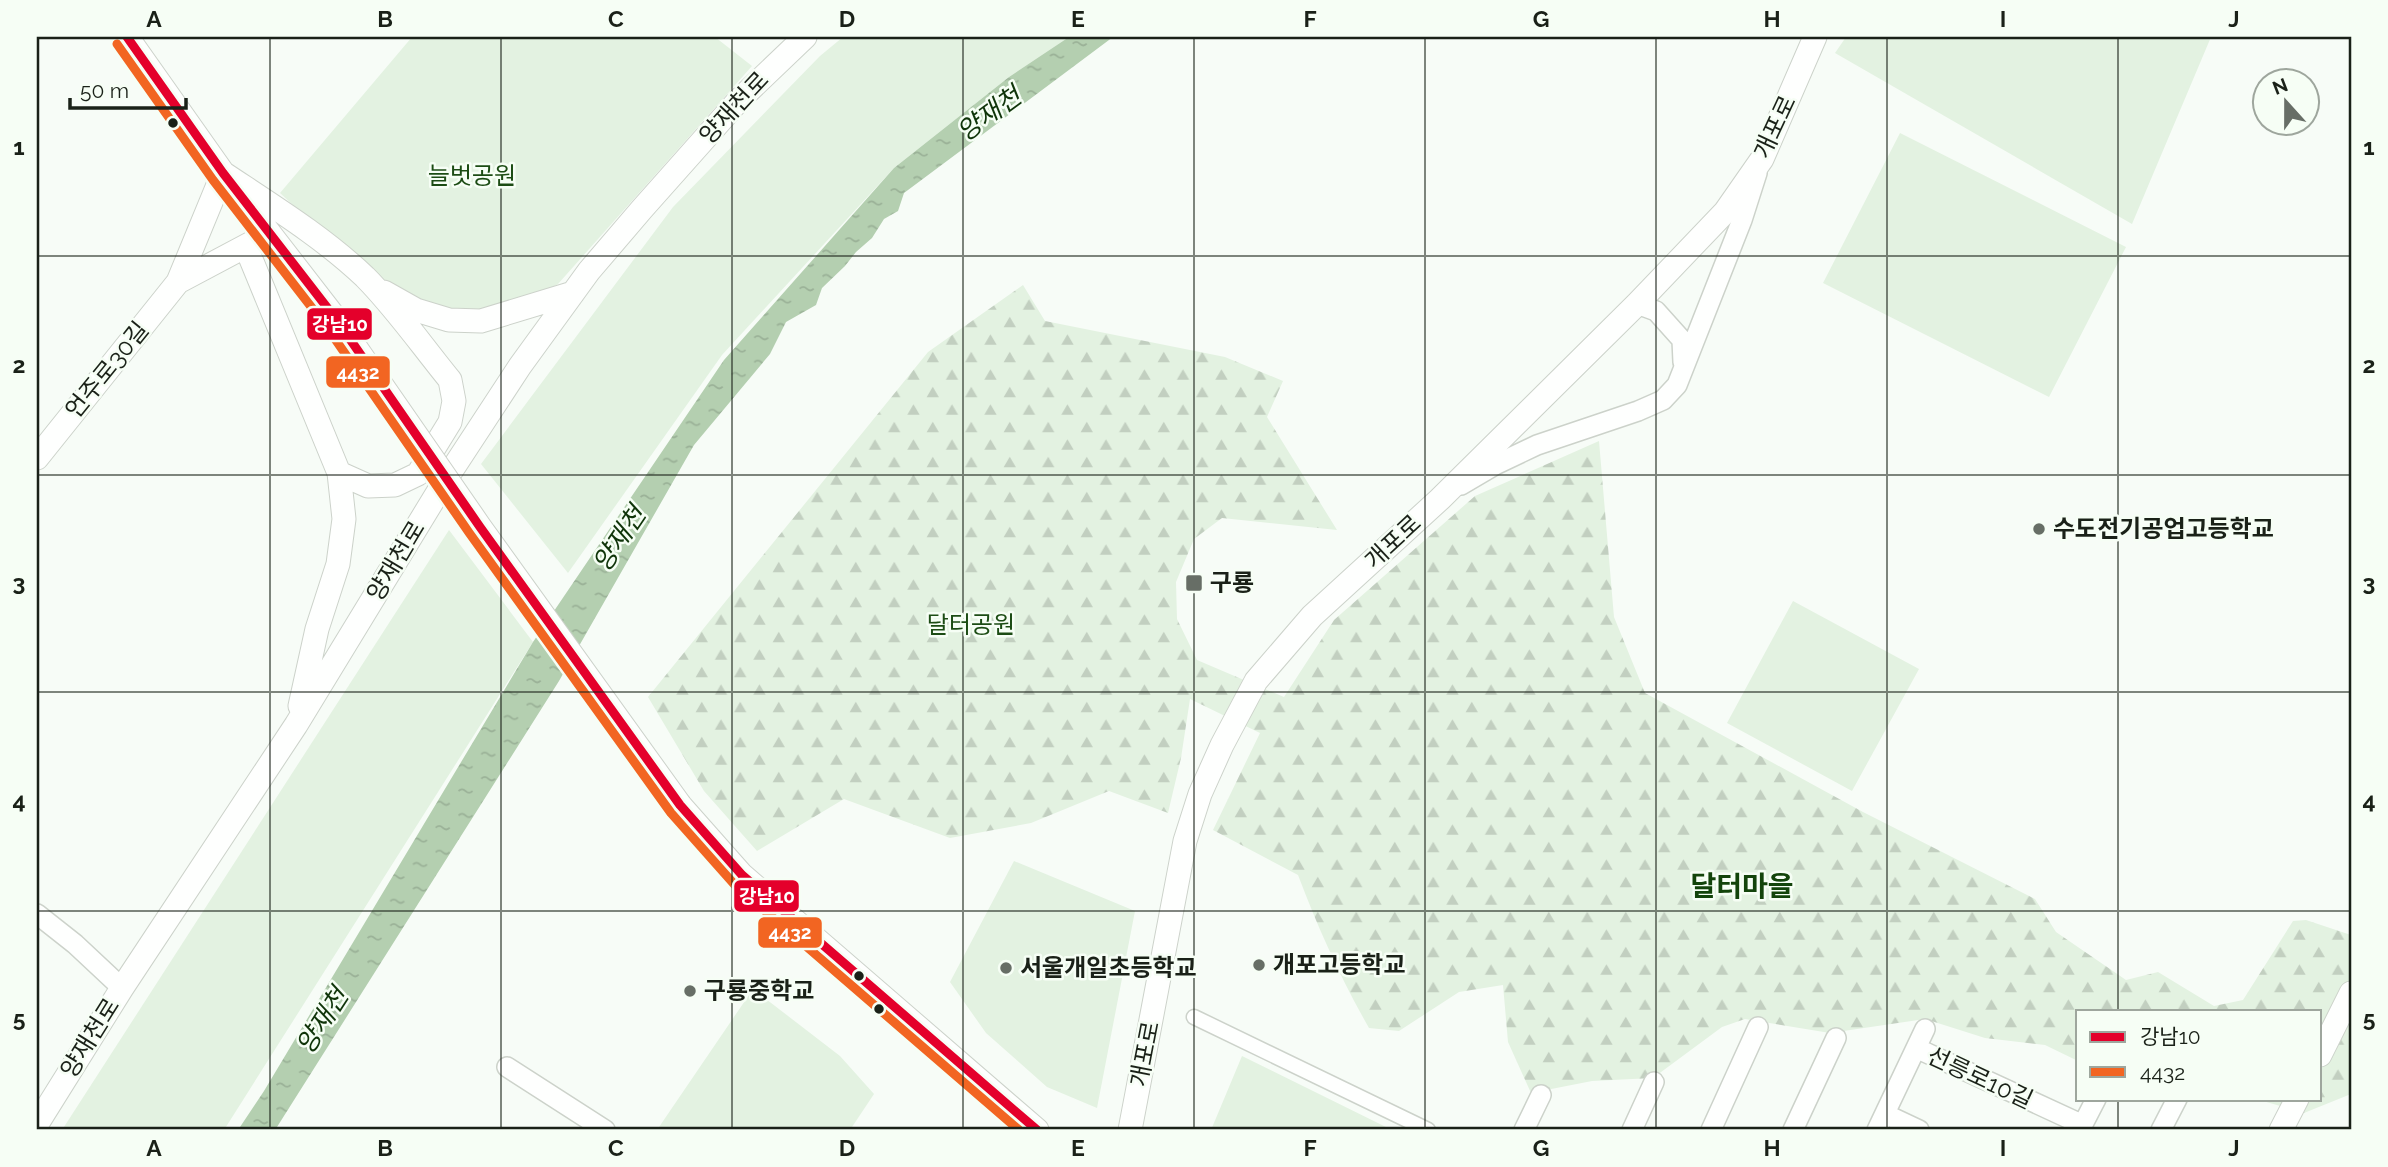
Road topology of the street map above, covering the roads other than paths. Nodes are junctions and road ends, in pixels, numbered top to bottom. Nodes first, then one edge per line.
1 (127, 37) edge
2 (804, 37) edge
3 (1815, 37) edge
4 (1762, 159) junction
5 (223, 173) junction
6 (269, 233) junction
7 (246, 247) junction
8 (367, 280) junction
9 (178, 282) junction
10 (573, 293) junction
11 (1637, 304) junction
12 (1683, 370) junction
13 (37, 458) edge
14 (339, 473) junction
15 (1440, 499) junction
16 (296, 725) junction
17 (37, 914) edge
18 (122, 988) junction
19 (2351, 993) edge
20 (1194, 1017) dead end
21 (1758, 1027) dead end
22 (1925, 1029) dead end
23 (1836, 1038) dead end
24 (1916, 1048) junction
25 (2322, 1051) edge
26 (507, 1067) dead end
27 (1654, 1082) dead end
28 (1541, 1095) dead end
29 (2096, 1100) edge
30 (2176, 1100) edge
31 (2296, 1100) edge
32 (1881, 1122) edge
33 (37, 1124) edge
34 (2082, 1128) edge
35 (2282, 1128) edge
36 (604, 1130) edge
37 (1037, 1130) edge
38 (1130, 1130) edge
39 (1428, 1130) edge
40 (1524, 1130) edge
41 (1632, 1130) edge
42 (1711, 1130) edge
43 (1793, 1130) edge
44 (1919, 1130) edge
45 (2161, 1130) edge

1 - 5 street
2 - 10 street, 양재천로
3 - 4 street, 개포로
4 - 11 street, 개포로
4 - 12 street
5 - 6 street
5 - 8 street
5 - 9 street
6 - 7 street
6 - 37 street, bridge
7 - 9 street
7 - 14 street
8 - 10 street
8 - 14 street
9 - 13 street, 언주로30길
10 - 16 street, 양재천로
11 - 12 street
11 - 15 street, 개포로
12 - 15 street
14 - 16 street
15 - 38 street, 개포로
16 - 18 street, 양재천로
17 - 18 street
18 - 33 street, 양재천로
19 - 25 street
20 - 39 street
21 - 42 street
22 - 24 street, 선릉로10길
23 - 43 street
24 - 32 street, 선릉로10길
24 - 34 street, 선릉로10길
26 - 36 street
27 - 41 street
28 - 40 street
29 - 34 street
30 - 45 street
31 - 35 street
32 - 44 street, 선릉로10길

